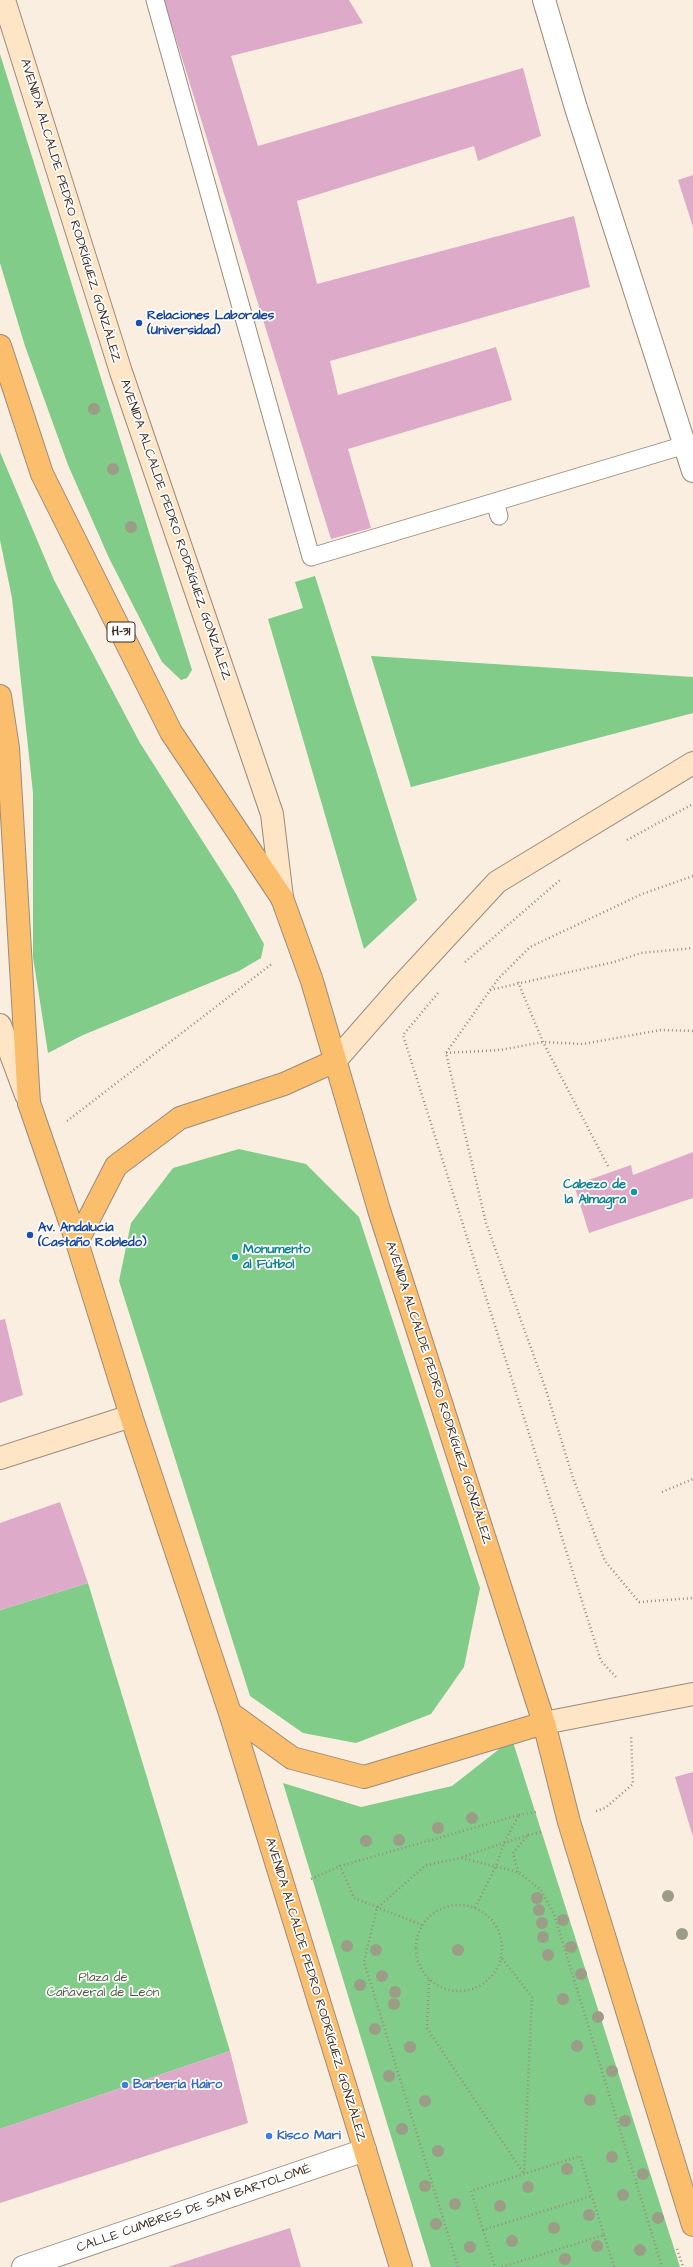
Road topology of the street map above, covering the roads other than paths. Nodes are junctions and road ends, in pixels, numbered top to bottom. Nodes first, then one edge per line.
1 (4, 0) edge
2 (155, 0) edge
3 (544, 0) edge
4 (0, 346) edge
5 (685, 445) junction
6 (693, 471) edge
7 (0, 696) edge
8 (693, 763) edge
9 (282, 898) junction
10 (0, 1025) edge
11 (335, 1061) junction
12 (29, 1103) junction
13 (78, 1242) junction
14 (130, 1416) junction
15 (0, 1458) edge
16 (693, 1694) edge
17 (230, 1713) junction
18 (544, 1723) junction
19 (365, 2150) junction
20 (693, 2224) edge
21 (23, 2267) edge
22 (401, 2267) edge

1 - 9 street, AVENIDA ALCALDE PEDRO RODRÍGUEZ GONZÁLEZ
2 - 5 lane
3 - 5 street
4 - 9 main road, H-31
5 - 6 street
7 - 12 main road
8 - 11 street
9 - 11 main road, AVENIDA ALCALDE PEDRO RODRÍGUEZ GONZÁLEZ
10 - 12 street, AVENIDA ALCALDE PEDRO RODRÍGUEZ GONZÁLEZ
11 - 13 main road
11 - 18 main road, AVENIDA ALCALDE PEDRO RODRÍGUEZ GONZÁLEZ
12 - 13 main road, AVENIDA ALCALDE PEDRO RODRÍGUEZ GONZÁLEZ
13 - 14 main road, AVENIDA ALCALDE PEDRO RODRÍGUEZ GONZÁLEZ
14 - 15 street
14 - 17 main road, AVENIDA ALCALDE PEDRO RODRÍGUEZ GONZÁLEZ
16 - 18 street
17 - 18 main road
17 - 19 main road, AVENIDA ALCALDE PEDRO RODRÍGUEZ GONZÁLEZ
18 - 20 main road, AVENIDA ALCALDE PEDRO RODRÍGUEZ GONZÁLEZ
19 - 21 street, CALLE CUMBRES DE SAN BARTOLOMÉ
19 - 22 main road, AVENIDA ALCALDE PEDRO RODRÍGUEZ GONZÁLEZ

